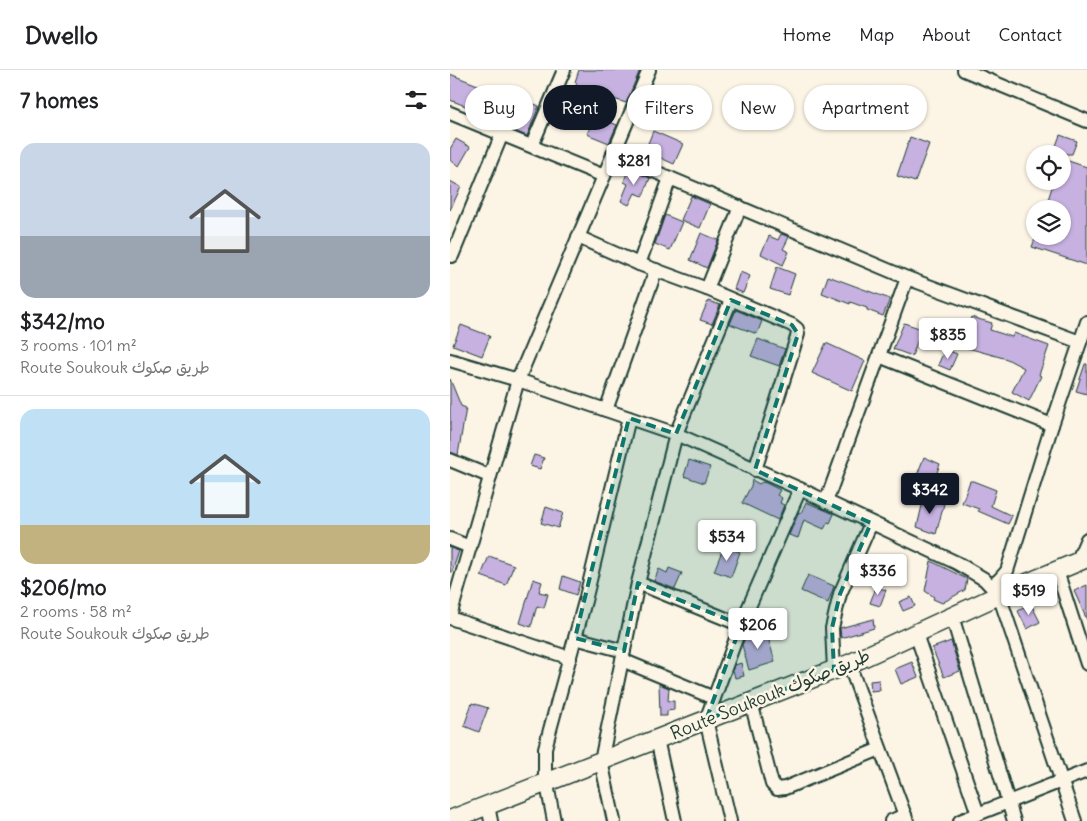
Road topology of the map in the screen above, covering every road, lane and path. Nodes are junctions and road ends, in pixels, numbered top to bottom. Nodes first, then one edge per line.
1 (564, 70) edge
2 (649, 70) edge
3 (964, 70) edge
4 (450, 113) edge
5 (1087, 121) edge
6 (502, 134) junction
7 (532, 146) junction
8 (613, 154) junction
9 (604, 176) junction
10 (670, 178) junction
11 (740, 208) junction
12 (578, 237) junction
13 (451, 257) edge
14 (639, 264) junction
15 (656, 270) junction
16 (907, 278) junction
17 (708, 289) junction
18 (731, 300) junction
19 (1087, 322) edge
20 (1080, 342) junction
21 (879, 356) junction
22 (450, 360) edge
23 (518, 380) junction
24 (606, 410) junction
25 (629, 418) junction
26 (1052, 425) junction
27 (676, 434) junction
28 (450, 460) edge
29 (755, 470) junction
30 (490, 476) junction
31 (800, 490) junction
32 (826, 502) junction
33 (871, 523) junction
34 (1087, 538) edge
35 (450, 539) edge
36 (470, 547) junction
37 (1082, 560) edge
38 (1056, 571) junction
39 (638, 583) junction
40 (995, 590) junction
41 (952, 616) junction
42 (450, 617) edge
43 (741, 625) junction
44 (916, 634) junction
45 (575, 638) junction
46 (623, 656) junction
47 (570, 658) junction
48 (1087, 664) edge
49 (841, 667) junction
50 (714, 698) junction
51 (752, 702) junction
52 (706, 720) junction
53 (657, 739) junction
54 (880, 749) junction
55 (601, 761) junction
56 (1087, 771) edge
57 (1061, 781) junction
58 (546, 783) junction
59 (1007, 802) junction
60 (490, 813) edge
61 (452, 816) edge
62 (906, 818) edge
63 (970, 818) edge
64 (554, 821) edge
65 (614, 821) edge
66 (675, 821) edge
67 (730, 821) edge
68 (891, 821) edge
69 (1014, 821) edge
70 (1075, 821) edge

1 - 7 street
2 - 8 street
3 - 5 street
4 - 6 street
6 - 7 street
6 - 13 street
7 - 9 street
8 - 9 street
8 - 10 street
9 - 12 street
10 - 11 street
10 - 14 street
11 - 16 street
11 - 17 street
12 - 14 street
12 - 23 street
14 - 15 street
15 - 17 street
15 - 24 street
16 - 20 street
16 - 21 street
17 - 18 street
18 - 27 street
18 - 29 street
19 - 20 street
20 - 26 street
21 - 26 street
21 - 32 street
22 - 23 street
23 - 24 street
23 - 30 street
24 - 25 street
25 - 27 street
25 - 45 street
26 - 40 street
27 - 29 street
27 - 39 street
28 - 30 street
29 - 31 street
30 - 36 street
31 - 32 street
31 - 43 street
32 - 33 street
33 - 40 street
33 - 49 street
34 - 37 street
35 - 36 street
36 - 42 street
37 - 38 street, Route Soukouk طريق صكوك
38 - 40 street, Route Soukouk طريق صكوك
38 - 48 street
39 - 43 street
39 - 46 street
40 - 41 street, Route Soukouk طريق صكوك
40 - 57 street
41 - 44 street, Route Soukouk طريق صكوك
41 - 59 street
42 - 47 street
43 - 50 street
44 - 49 street, Route Soukouk طريق صكوك
44 - 63 street
45 - 46 street
45 - 47 street
46 - 50 street
46 - 55 street
47 - 58 street
49 - 51 street, Route Soukouk طريق صكوك
49 - 54 street
50 - 52 street
51 - 52 street, Route Soukouk طريق صكوك
51 - 54 street
52 - 53 street, Route Soukouk طريق صكوك
52 - 67 street
53 - 55 street, Route Soukouk طريق صكوك
53 - 66 street
54 - 62 street
55 - 58 street, Route Soukouk طريق صكوك
55 - 65 street
56 - 57 street
57 - 59 street
57 - 70 street
58 - 60 street, Route Soukouk طريق صكوك
58 - 64 street
59 - 63 street
59 - 69 street
60 - 61 street, Route Soukouk طريق صكوك
62 - 68 street

